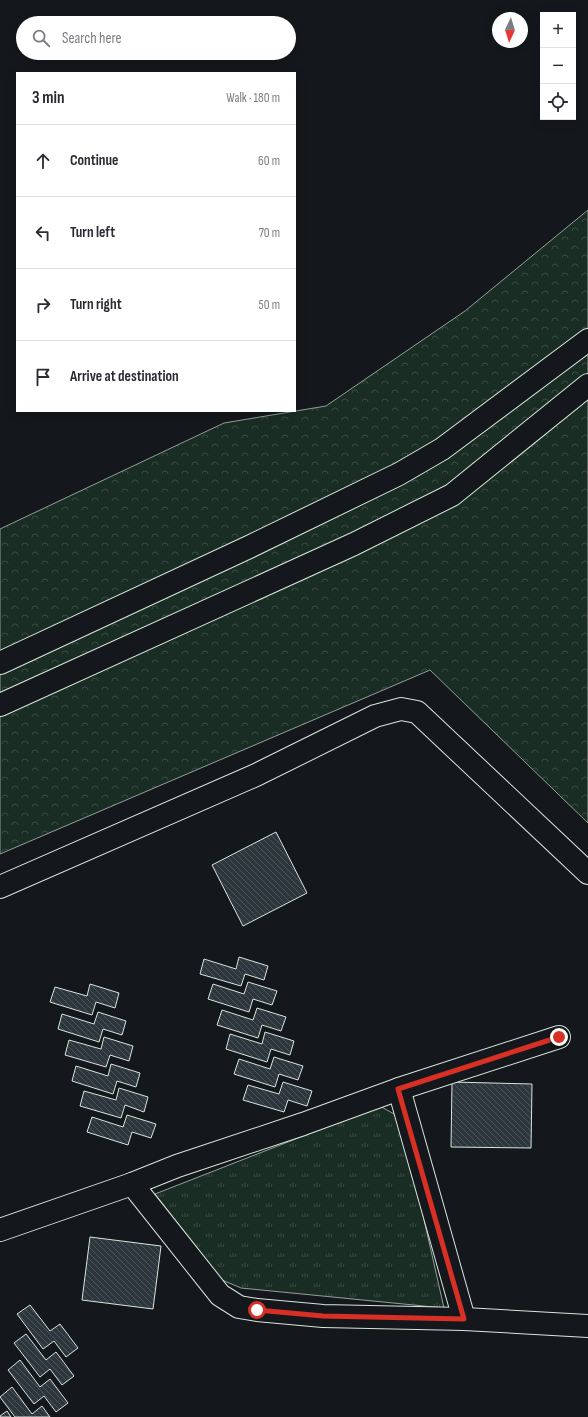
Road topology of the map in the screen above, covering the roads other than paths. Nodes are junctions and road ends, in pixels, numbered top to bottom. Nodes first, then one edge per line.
1 (588, 340) edge
2 (588, 386) edge
3 (0, 663) edge
4 (0, 705) edge
5 (588, 873) edge
6 (0, 887) edge
7 (559, 1037) dead end
8 (398, 1089) junction
9 (132, 1184) junction
10 (0, 1230) edge
11 (464, 1319) junction
12 (588, 1326) edge

1 - 3 street
2 - 4 street
5 - 6 street
7 - 8 street
8 - 9 street
8 - 11 street
9 - 10 street
9 - 11 street
11 - 12 street

